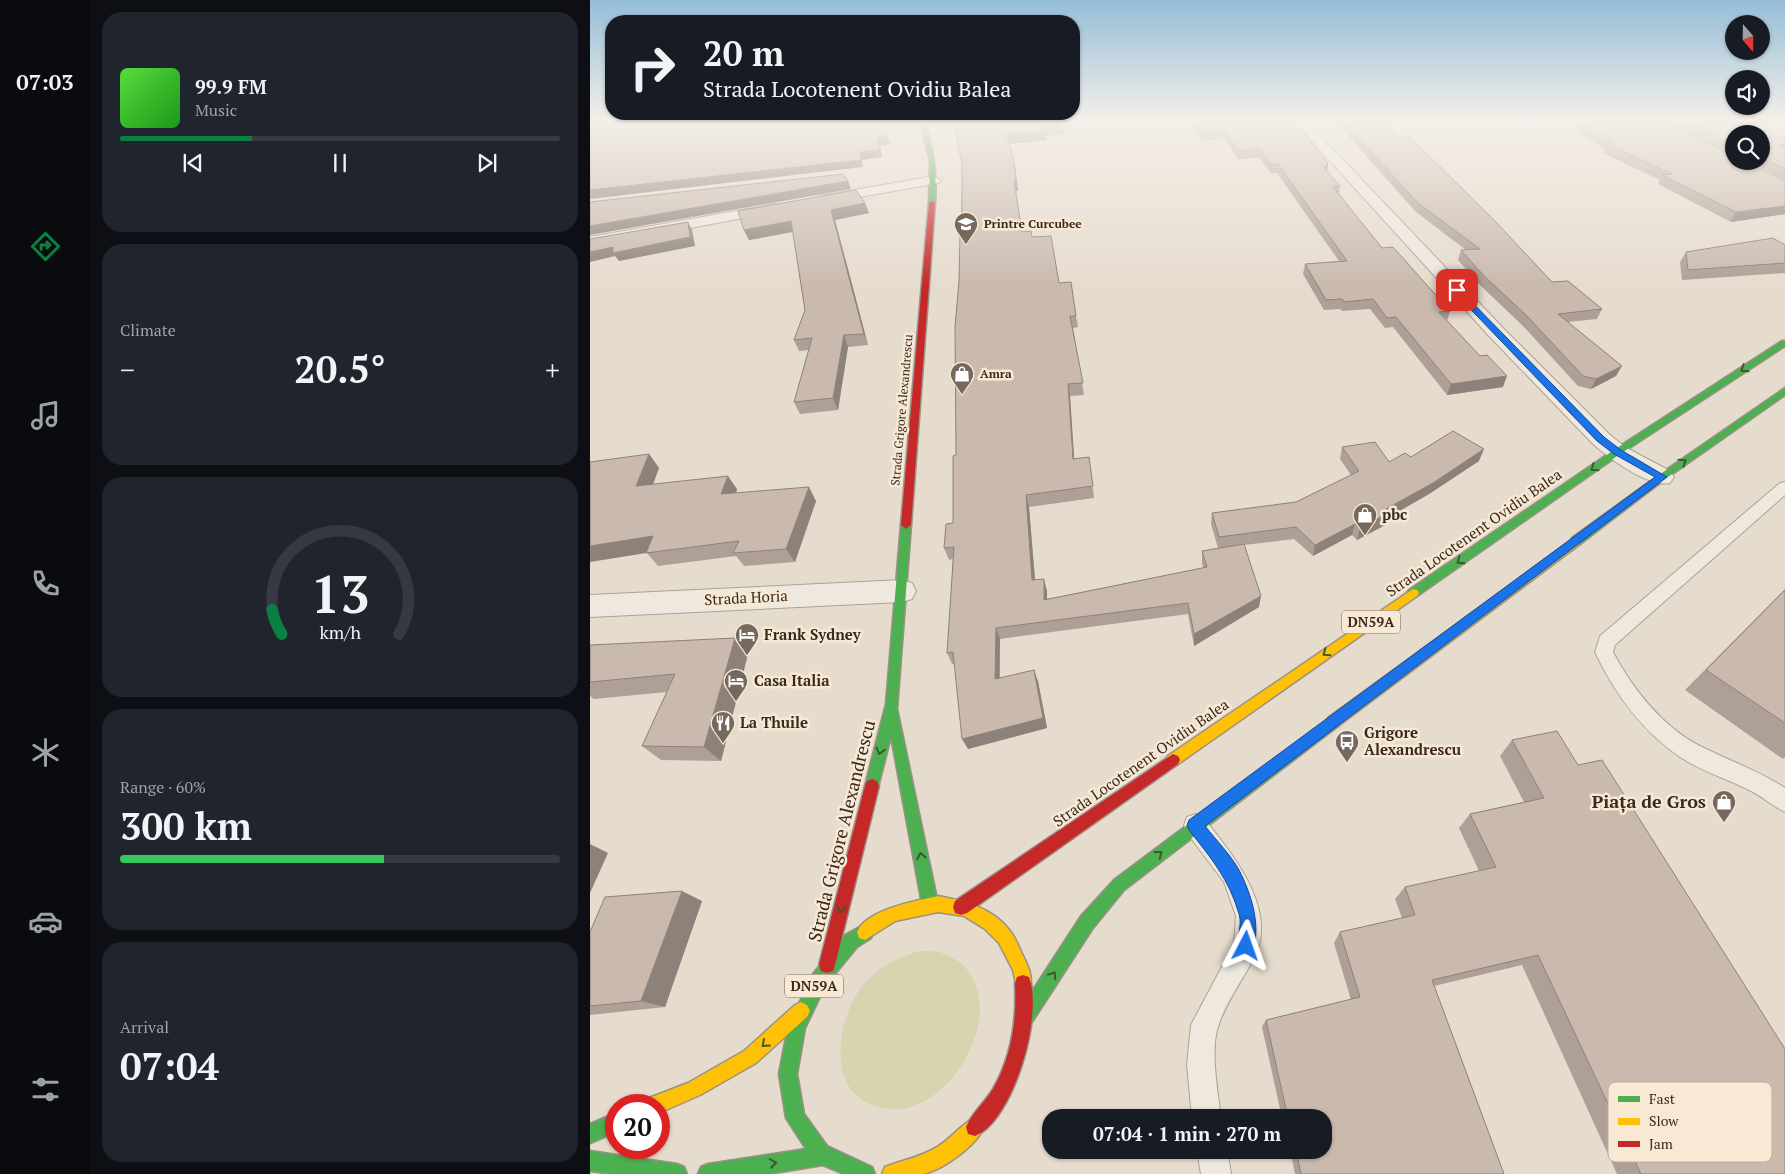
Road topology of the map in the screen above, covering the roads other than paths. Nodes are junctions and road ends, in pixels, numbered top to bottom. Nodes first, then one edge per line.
1 (926, 176) edge
2 (934, 176) edge
3 (1351, 176) edge
4 (807, 202) edge
5 (788, 206) edge
6 (590, 242) edge
7 (1785, 343) edge
8 (1785, 391) edge
9 (1617, 452) junction
10 (1662, 477) junction
11 (1785, 487) edge
12 (902, 591) junction
13 (590, 606) edge
14 (892, 704) junction
15 (1785, 801) edge
16 (1195, 825) junction
17 (930, 904) junction
18 (961, 907) junction
19 (826, 967) junction
20 (801, 1011) junction
21 (1026, 1016) junction
22 (670, 1099) edge
23 (1206, 1109) edge
24 (605, 1127) edge
25 (590, 1134) edge
26 (946, 1154) junction
27 (1214, 1159) edge
28 (590, 1161) edge
29 (827, 1162) junction
30 (944, 1167) dead end
31 (677, 1174) edge
32 (708, 1174) edge
33 (865, 1174) edge
34 (892, 1174) edge
35 (1216, 1174) edge

1 - 4 street
2 - 12 main road, Strada Grigore Alexandrescu
3 - 9 street
5 - 6 street
7 -> 9 main road, Strada Locotenent Ovidiu Balea / DN59A
10 -> 8 main road, DN59A
9 - 10 street
9 -> 18 main road, Strada Locotenent Ovidiu Balea / DN59A
10 - 16 main road, DN59A
11 - 15 lane
12 - 13 street, Strada Horia
12 - 14 main road, Strada Grigore Alexandrescu
17 -> 14 main road, Strada Grigore Alexandrescu
14 -> 19 main road, Strada Grigore Alexandrescu
21 -> 16 main road, DN59A
16 - 23 lane
17 - 18 main road, DN59A
17 - 19 main road, DN59A
18 - 21 main road, DN59A
19 - 20 main road, DN59A
20 -> 22 main road, DN59A
20 - 29 main road, DN59A
21 - 26 main road, DN59A
24 - 25 main road
26 - 30 main road
26 - 34 main road, DN59A
27 - 35 lane
28 - 31 main road
32 -> 29 main road
29 - 33 main road, DN59A

